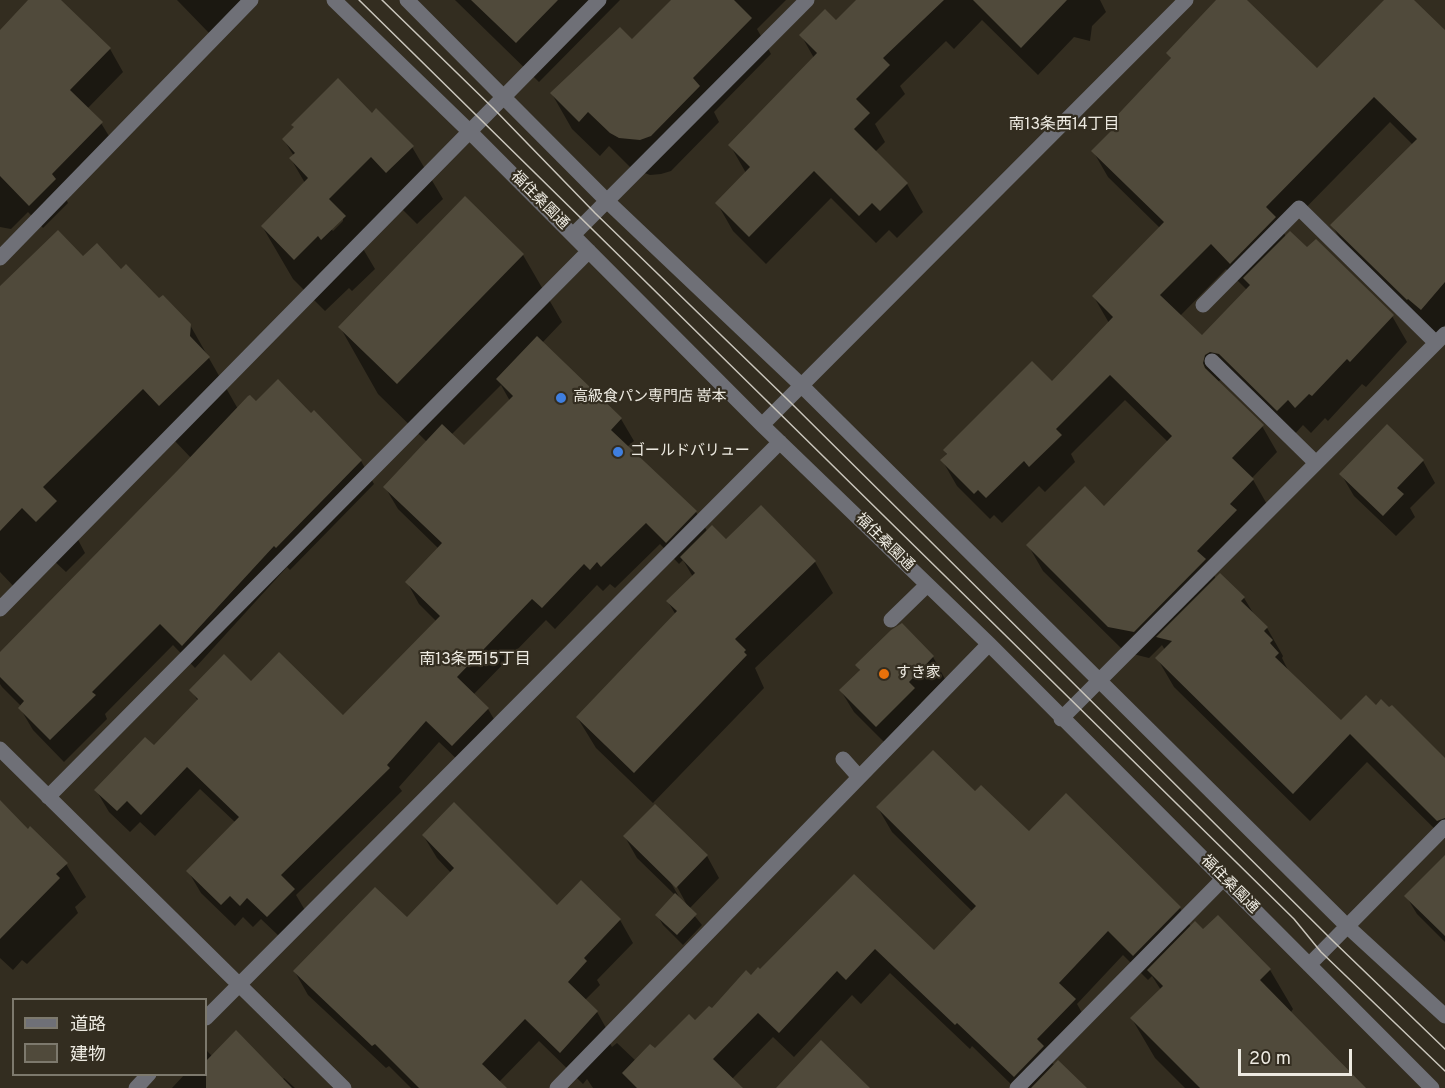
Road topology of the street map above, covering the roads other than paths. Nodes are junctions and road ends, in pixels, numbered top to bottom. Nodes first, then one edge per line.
1 (250, 0) edge
2 (334, 0) edge
3 (407, 0) edge
4 (599, 0) edge
5 (807, 0) edge
6 (1186, 0) edge
7 (505, 97) junction
8 (470, 132) junction
9 (607, 201) junction
10 (573, 235) junction
11 (589, 251) junction
12 (0, 258) edge
13 (1203, 305) dead end
14 (1440, 338) edge
15 (1212, 361) dead end
16 (801, 385) junction
17 (762, 425) junction
18 (780, 442) junction
19 (1316, 463) junction
20 (927, 585) junction
21 (0, 609) edge
22 (891, 620) dead end
23 (989, 644) junction
24 (1099, 681) junction
25 (1061, 719) junction
26 (0, 749) edge
27 (843, 759) dead end
28 (859, 777) junction
29 (48, 797) junction
30 (1445, 826) edge
31 (1223, 879) junction
32 (1347, 926) junction
33 (1309, 965) junction
34 (239, 984) junction
35 (1445, 1016) edge
36 (207, 1017) edge
37 (147, 1076) edge
38 (136, 1088) edge
39 (344, 1088) edge
40 (556, 1088) edge
41 (1017, 1088) edge
42 (1432, 1088) edge

1 - 12 street
2 - 8 street, 福住桑園通
3 - 7 street
4 - 7 street
5 - 9 street
6 - 16 street
7 - 8 street
7 - 9 street
8 - 10 street, 福住桑園通
8 - 21 street
9 - 10 street
9 - 16 street
10 - 11 street, 福住桑園通
11 - 17 street, 福住桑園通
11 - 29 street
13 - 14 street
14 - 19 street
15 - 19 street
16 - 17 street
16 - 24 street
17 - 18 street, 福住桑園通
18 - 20 street, 福住桑園通
18 - 34 street
19 - 24 street
20 - 22 street
20 - 23 street, 福住桑園通
23 - 25 street, 福住桑園通
23 - 28 street
24 - 25 street
24 - 32 street
25 - 31 street, 福住桑園通
26 - 29 street
27 - 28 street
28 - 40 street
29 - 34 street
30 - 32 street
31 - 33 street, 福住桑園通
31 - 41 street
32 - 33 street
32 - 35 street
33 - 42 street, 福住桑園通
34 - 36 street
34 - 39 street
37 - 38 street

